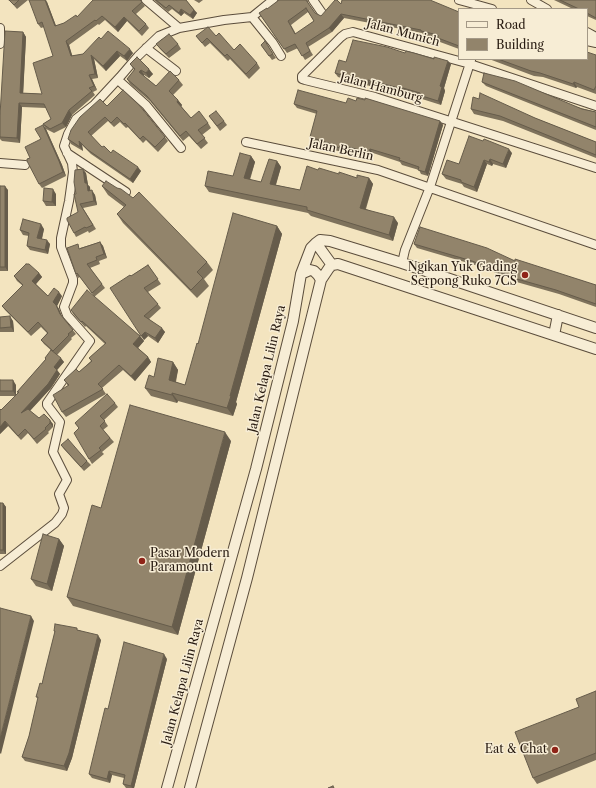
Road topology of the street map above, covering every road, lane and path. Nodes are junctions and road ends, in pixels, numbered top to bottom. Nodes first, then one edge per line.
1 (146, 0) edge
2 (273, 0) edge
3 (313, 0) edge
4 (459, 0) edge
5 (531, 0) edge
6 (490, 6) edge
7 (545, 8) edge
8 (322, 13) edge
9 (252, 17) junction
10 (178, 28) junction
11 (0, 29) edge
12 (0, 44) edge
13 (146, 48) junction
14 (281, 56) dead end
15 (458, 59) edge
16 (471, 62) edge
17 (176, 71) dead end
18 (118, 80) junction
19 (305, 80) joint
20 (596, 106) edge
21 (451, 121) junction
22 (246, 142) dead end
23 (181, 148) dead end
24 (66, 153) junction
25 (0, 163) edge
26 (25, 165) edge
27 (596, 168) edge
28 (430, 187) junction
29 (126, 192) edge
30 (316, 243) junction
31 (596, 245) edge
32 (402, 263) junction
33 (332, 264) junction
34 (301, 274) junction
35 (322, 280) junction
36 (558, 315) junction
37 (596, 328) edge
38 (554, 335) junction
39 (596, 349) edge
40 (0, 566) edge
41 (167, 788) edge
42 (190, 788) edge

1 - 10 street
2 - 9 street
3 - 8 street
4 - 6 street
5 - 7 street
9 - 10 street
9 - 14 street
10 - 13 street
11 - 12 street
13 - 17 street
13 - 18 street
15 - 19 street, Jalan Munich
16 - 20 street, Jalan Munich
16 - 21 street
18 - 23 street
18 - 24 street
19 - 21 street, Jalan Hamburg
21 - 27 street, Jalan Hamburg
21 - 28 street
22 - 28 street, Jalan Berlin
24 - 29 street
24 - 40 street
25 - 26 street
28 - 31 street, Jalan Berlin
28 - 32 street
30 - 32 street
30 - 33 street
30 - 34 street, Jalan Kelapa Lilin Raya
32 - 36 street
33 - 35 street
33 - 38 street
34 - 35 street
34 - 41 street, Jalan Kelapa Lilin Raya
35 - 42 street
36 - 37 street
36 - 38 street
38 - 39 street

